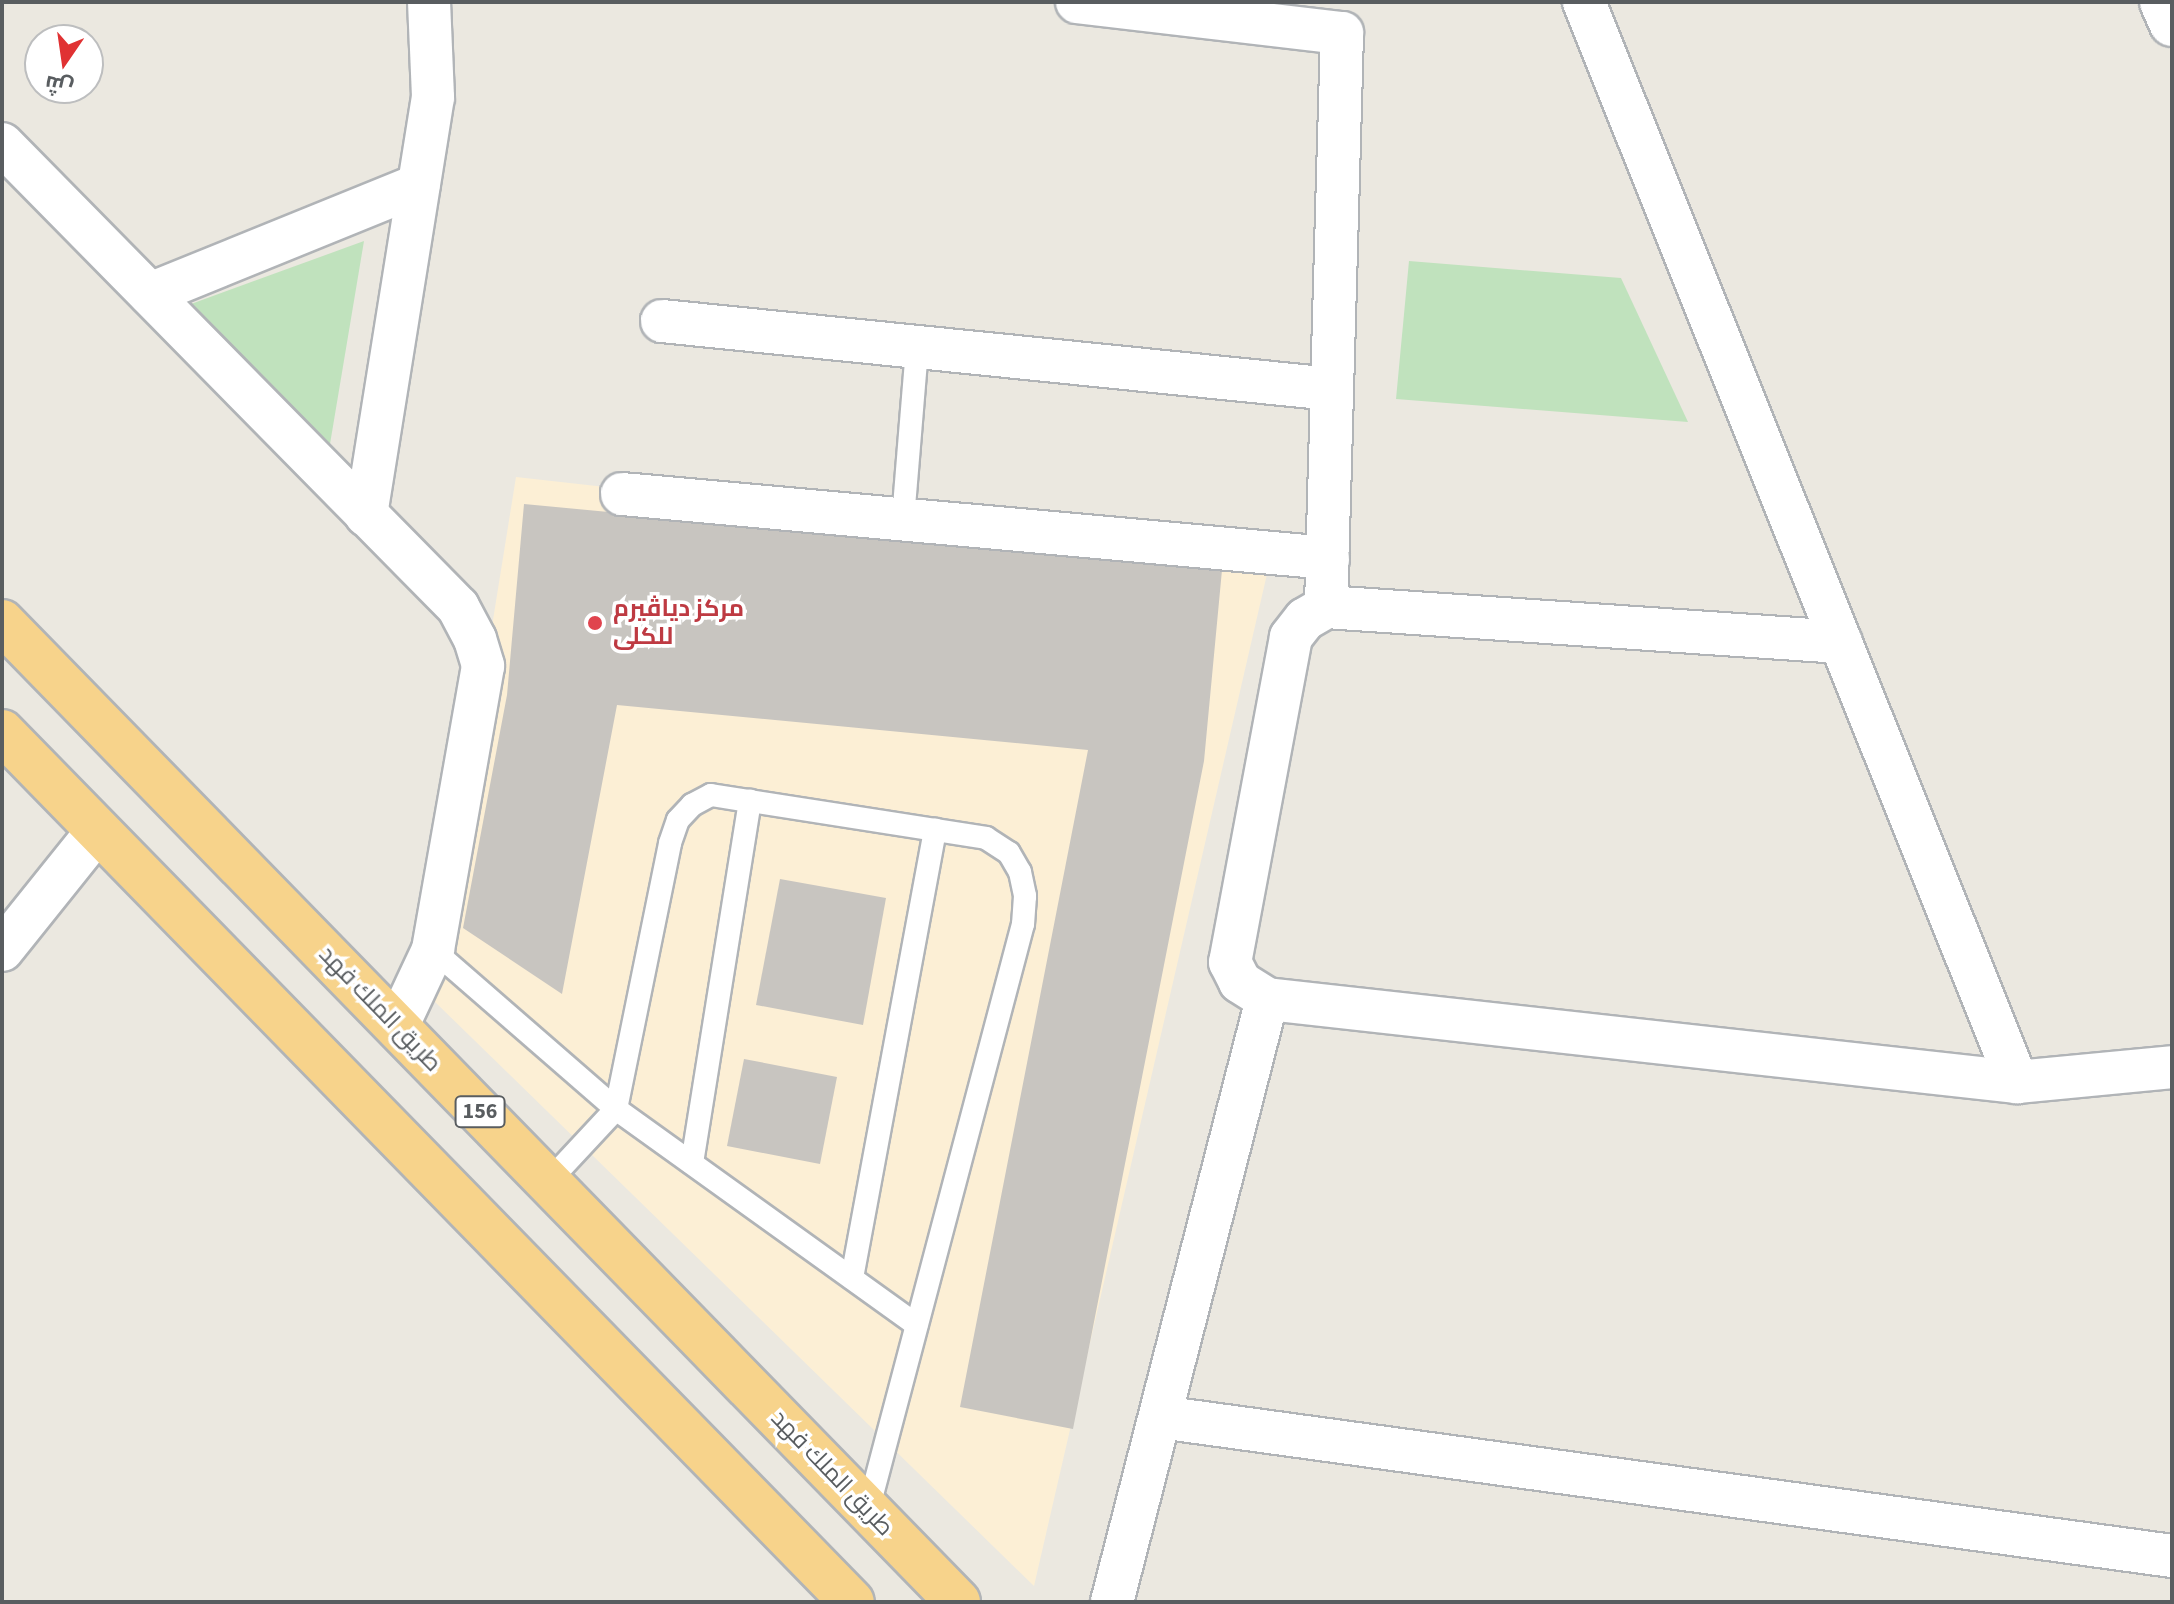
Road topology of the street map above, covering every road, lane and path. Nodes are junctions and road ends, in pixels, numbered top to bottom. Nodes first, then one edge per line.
1 (429, 2) edge
2 (1077, 2) edge
3 (1584, 2) edge
4 (2162, 2) edge
5 (2172, 24) edge
6 (2, 144) edge
7 (419, 185) junction
8 (150, 294) junction
9 (662, 321) dead end
10 (917, 347) junction
11 (1331, 389) junction
12 (622, 494) dead end
13 (366, 515) junction
14 (903, 519) junction
15 (1328, 558) junction
16 (1326, 607) junction
17 (2, 622) edge
18 (1841, 642) junction
19 (2, 732) edge
20 (750, 801) junction
21 (98, 830) junction
22 (935, 830) junction
23 (2, 950) edge
24 (433, 950) junction
25 (1267, 999) junction
26 (397, 1027) junction
27 (2172, 1067) edge
28 (2017, 1082) junction
29 (616, 1109) junction
30 (692, 1163) junction
31 (548, 1182) junction
32 (852, 1278) junction
33 (917, 1325) junction
34 (1160, 1417) junction
35 (868, 1510) junction
36 (2172, 1556) edge
37 (852, 1602) edge
38 (958, 1602) edge
39 (1112, 1602) edge

1 - 7 street
2 - 11 street
3 - 18 street
4 - 5 street
6 - 8 street
7 - 8 street
7 - 13 street
8 - 13 street
9 - 10 street
10 - 11 street
10 - 14 lane
11 - 15 street
12 - 14 street
13 - 24 street
14 - 15 street
15 - 16 street
16 - 18 street
16 - 25 street
17 - 26 highway, طريق الملك فهد / 156
18 - 28 street
19 - 21 highway
20 - 22 lane
20 - 29 lane
20 - 30 lane
21 - 23 street
21 - 37 highway
22 - 32 lane
22 - 33 lane
24 - 26 street
24 - 29 lane
25 - 28 street
25 - 34 street
26 - 31 highway, طريق الملك فهد / 156
27 - 28 street
29 - 30 lane
29 - 31 lane
30 - 32 lane
31 - 35 highway, طريق الملك فهد / 156
32 - 33 lane
33 - 35 lane
34 - 36 street
34 - 39 street
35 - 38 highway, طريق الملك فهد / 156

